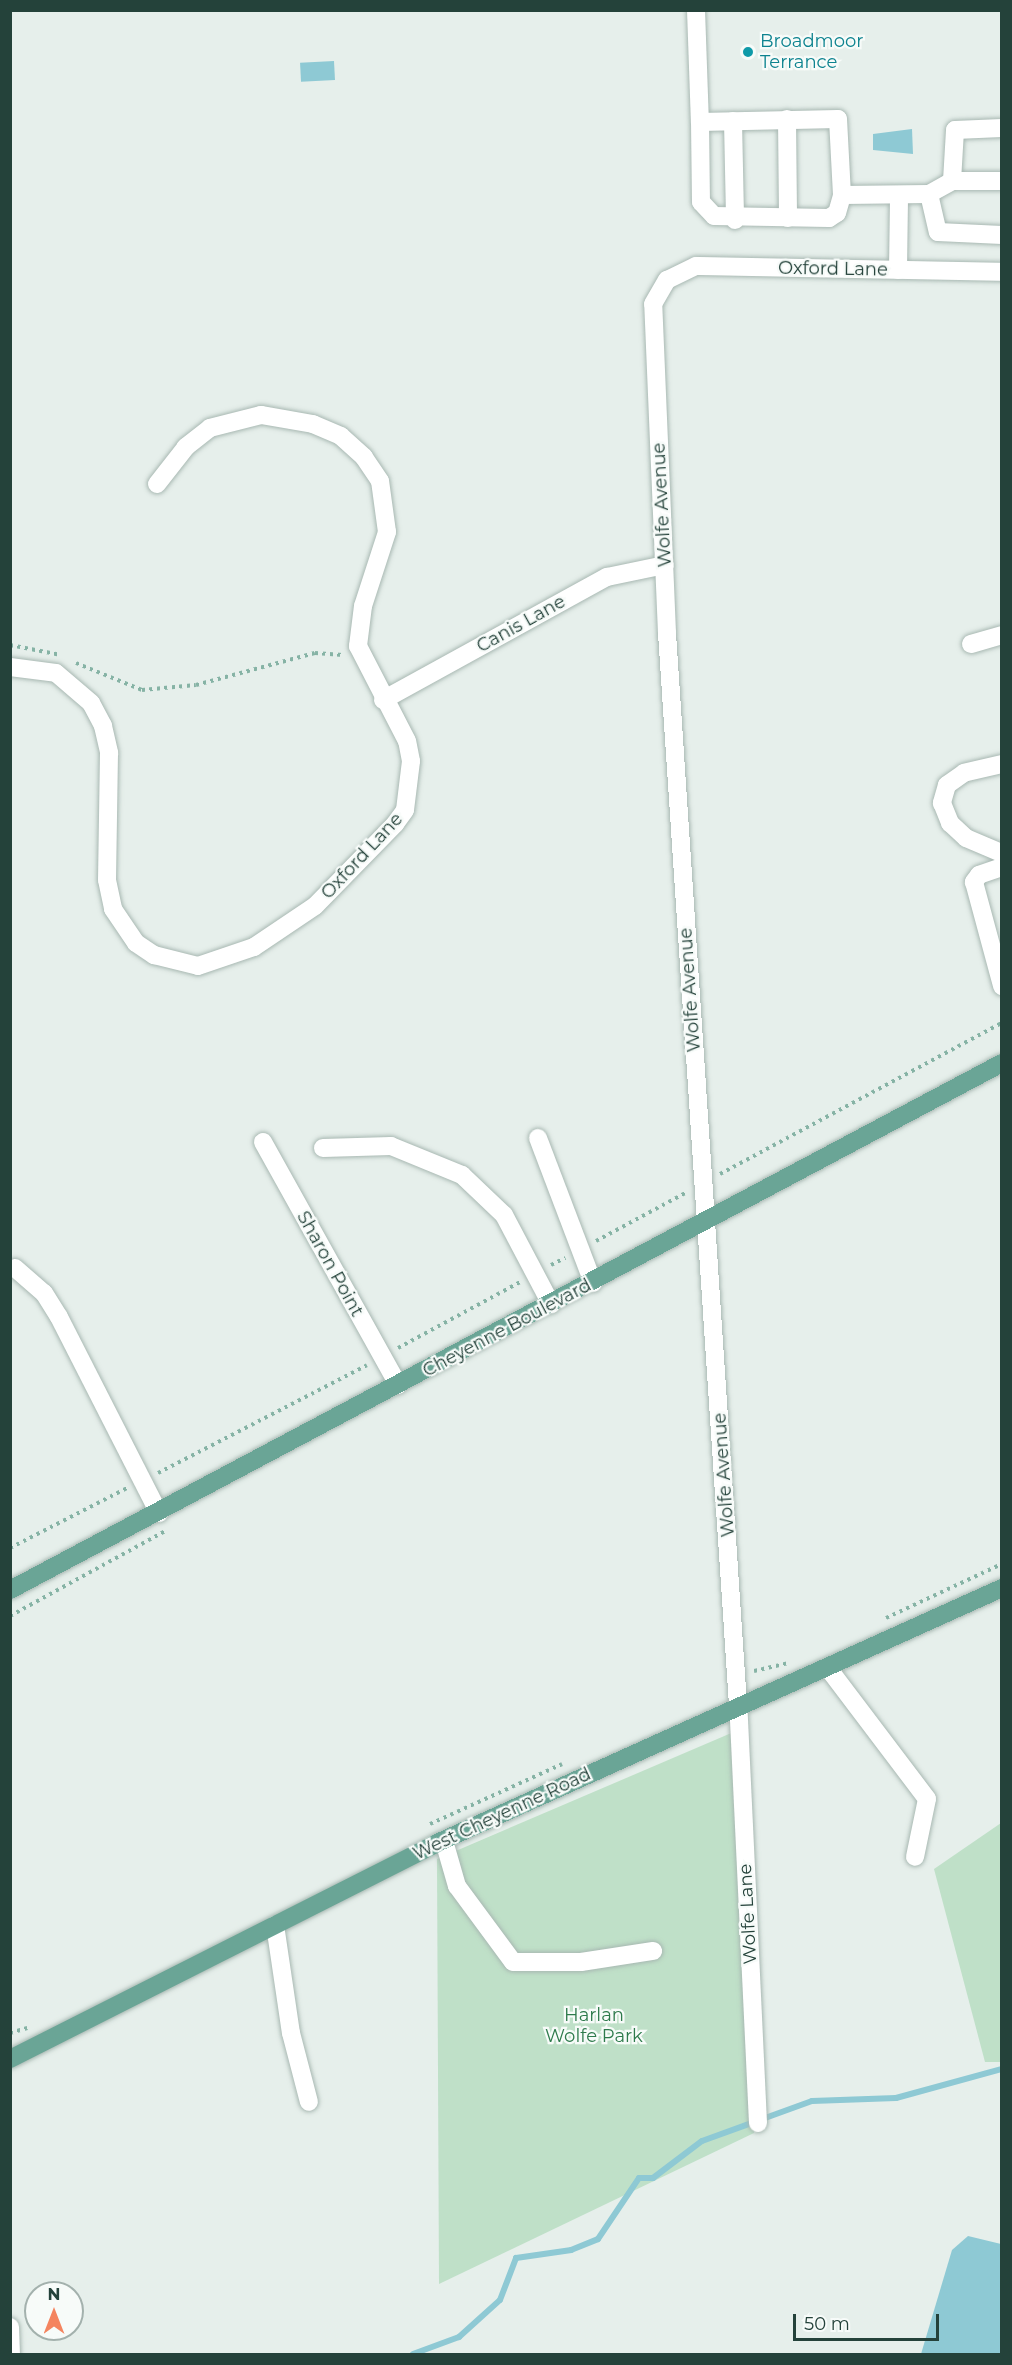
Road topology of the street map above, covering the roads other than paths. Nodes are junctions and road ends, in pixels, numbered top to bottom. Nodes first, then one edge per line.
1 (696, 10) edge
2 (787, 119) junction
3 (734, 121) junction
4 (700, 122) junction
5 (1002, 128) edge
6 (952, 181) junction
7 (1002, 181) edge
8 (929, 194) junction
9 (842, 195) junction
10 (899, 195) junction
11 (788, 218) junction
12 (735, 220) junction
13 (1002, 235) edge
14 (898, 270) junction
15 (1002, 272) edge
16 (667, 280) joint
17 (157, 484) dead end
18 (665, 565) junction
19 (1002, 635) edge
20 (971, 644) dead end
21 (10, 667) edge
22 (383, 700) junction
23 (1002, 764) edge
24 (1002, 853) edge
25 (1002, 867) edge
26 (1002, 986) edge
27 (1002, 1063) edge
28 (538, 1138) dead end
29 (263, 1142) dead end
30 (323, 1148) dead end
31 (707, 1222) junction
32 (15, 1268) dead end
33 (593, 1283) junction
34 (551, 1304) junction
35 (398, 1385) junction
36 (159, 1513) junction
37 (1002, 1588) edge
38 (10, 1590) edge
39 (828, 1668) junction
40 (738, 1705) junction
41 (444, 1840) junction
42 (915, 1857) dead end
43 (275, 1925) junction
44 (653, 1951) dead end
45 (10, 2059) edge
46 (309, 2102) dead end
47 (758, 2123) dead end
48 (10, 2326) edge
49 (11, 2355) edge

1 - 4 street
2 - 3 street
2 - 9 street
2 - 11 street
3 - 4 street
3 - 12 street
4 - 12 street
5 - 6 street
6 - 7 street
6 - 8 street
8 - 10 street
8 - 13 street
9 - 10 street
9 - 11 street
10 - 14 street
11 - 12 street
14 - 15 street, Oxford Lane
14 - 16 street, Oxford Lane
16 - 18 street, Wolfe Avenue
17 - 22 street, Oxford Lane
18 - 22 street, Canis Lane
18 - 31 street, Wolfe Avenue
19 - 20 street
21 - 22 street, Oxford Lane
23 - 24 street
25 - 26 street
27 - 31 main road, Cheyenne Boulevard
28 - 33 street
29 - 35 street, Sharon Point
30 - 34 street
31 - 33 main road, Cheyenne Boulevard
31 - 40 street, Wolfe Avenue
32 - 36 street
33 - 34 main road, Cheyenne Boulevard
34 - 35 main road, Cheyenne Boulevard
35 - 36 main road, Cheyenne Boulevard
36 - 38 main road, Cheyenne Boulevard
37 - 39 main road, West Cheyenne Road
39 - 40 main road, West Cheyenne Road
39 - 42 street
40 - 41 main road, West Cheyenne Road
40 - 47 street, Wolfe Lane
41 - 43 main road, West Cheyenne Road
41 - 44 street
43 - 45 main road, West Cheyenne Road
43 - 46 street
48 - 49 street

